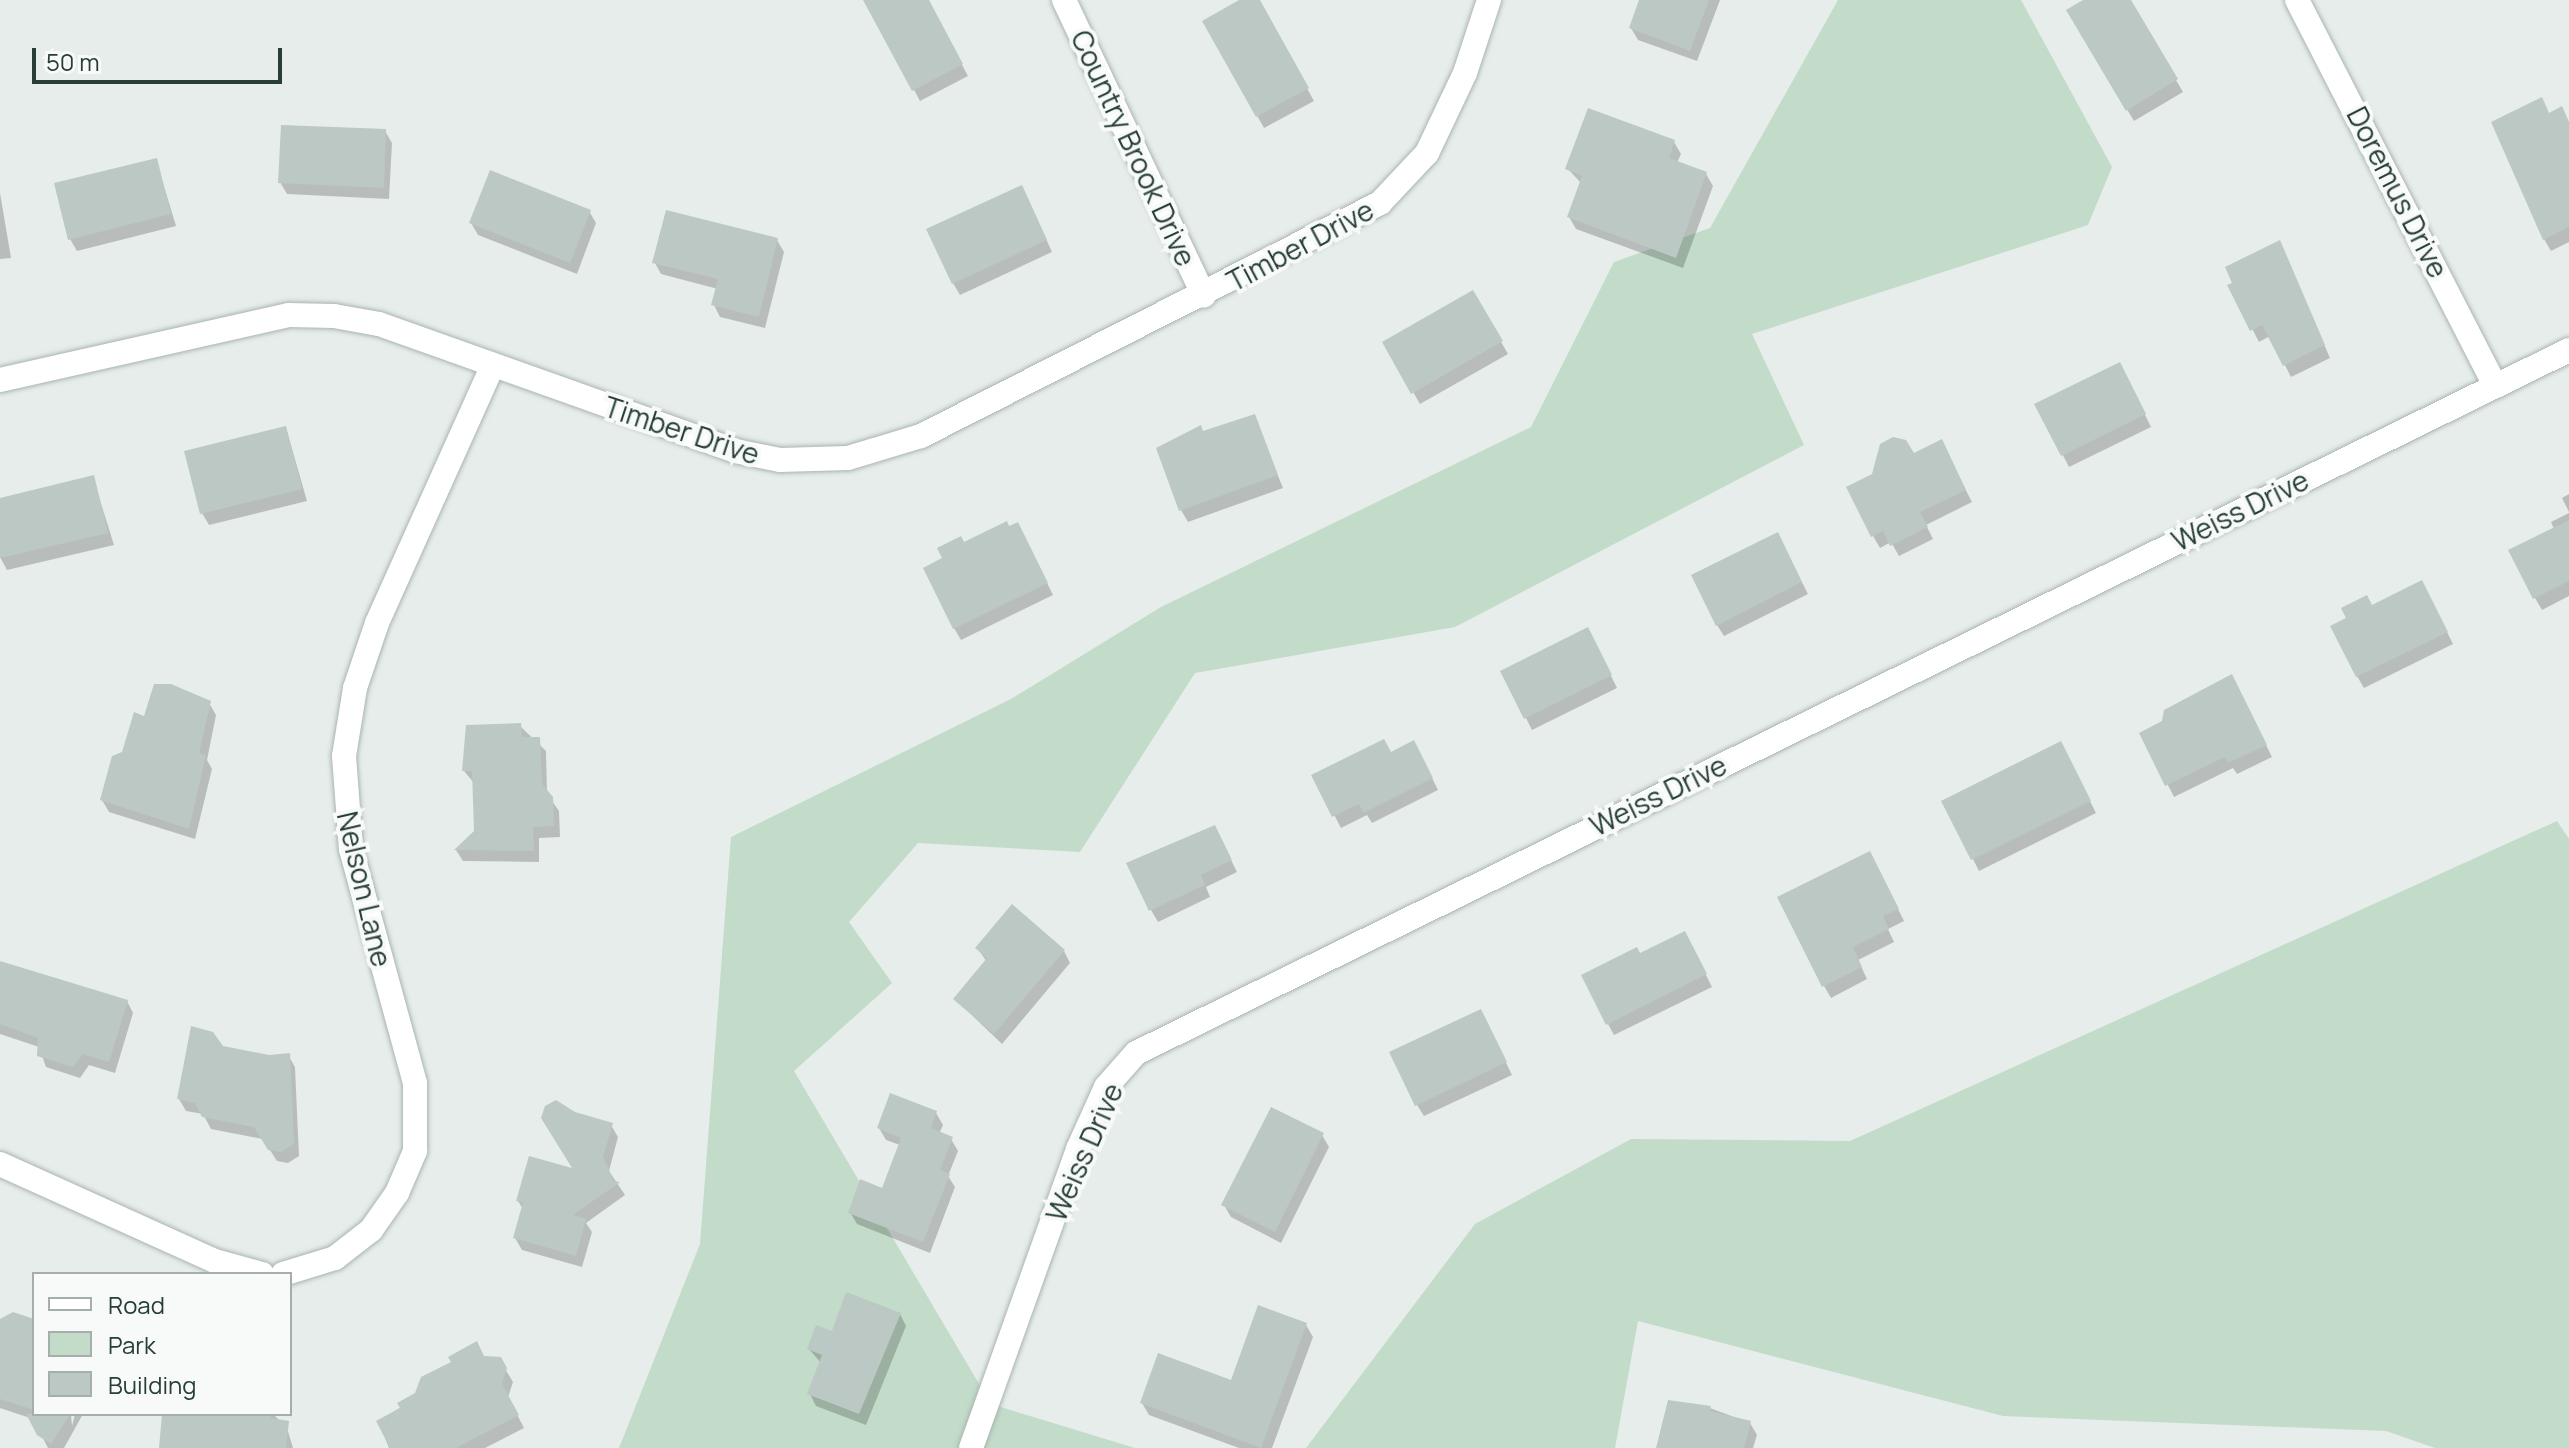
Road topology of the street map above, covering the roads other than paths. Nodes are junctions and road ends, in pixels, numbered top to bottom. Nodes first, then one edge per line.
1 (1064, 0) edge
2 (1489, 0) edge
3 (2297, 0) edge
4 (1204, 296) junction
5 (2569, 350) edge
6 (493, 365) junction
7 (0, 380) edge
8 (2495, 386) junction
9 (0, 1164) edge
10 (255, 1272) edge
11 (290, 1272) edge
12 (971, 1448) edge

1 - 4 street, Country Brook Drive
2 - 4 street, Timber Drive
3 - 8 street, Doremus Drive
4 - 6 street, Timber Drive
5 - 8 street, Weiss Drive
6 - 7 street, Timber Drive
6 - 11 street, Nelson Lane
8 - 12 street, Weiss Drive
9 - 10 street

